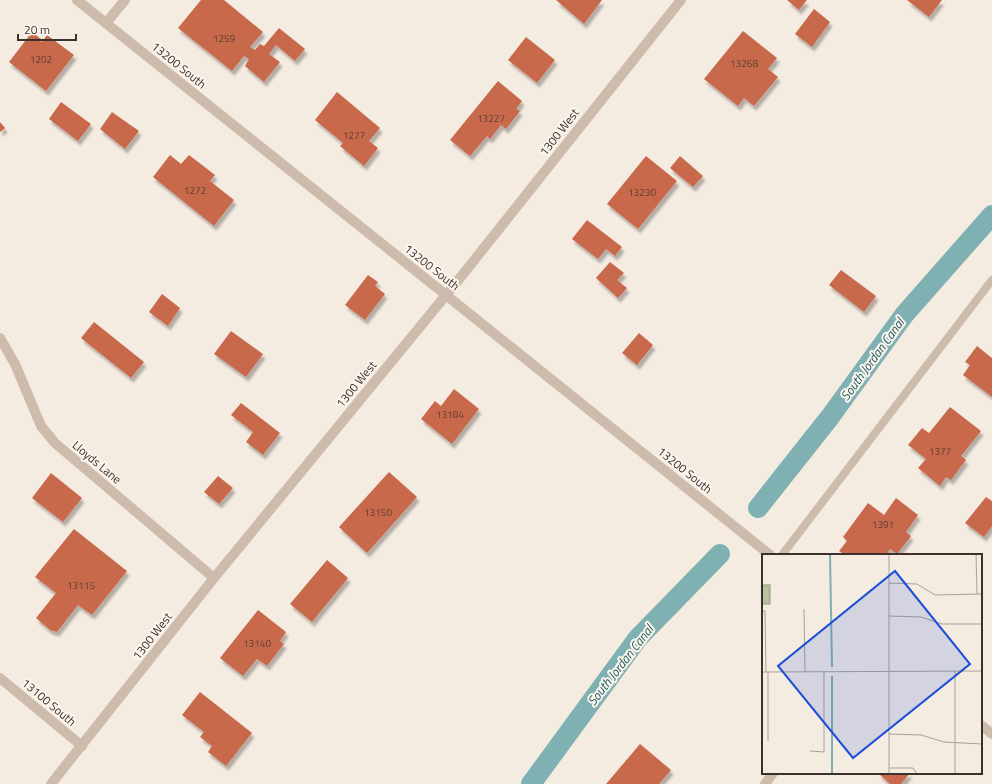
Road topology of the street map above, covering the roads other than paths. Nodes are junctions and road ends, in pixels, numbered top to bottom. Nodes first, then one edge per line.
1 (77, 0) edge
2 (124, 0) edge
3 (681, 0) edge
4 (106, 23) junction
5 (992, 280) edge
6 (446, 295) junction
7 (0, 338) edge
8 (769, 554) edge
9 (783, 554) edge
10 (214, 578) junction
11 (0, 678) edge
12 (982, 726) edge
13 (992, 734) edge
14 (82, 746) junction
15 (772, 774) edge
16 (51, 784) edge
17 (765, 784) edge

1 - 4 street, 13200 South
2 - 4 street
3 - 6 street, 1300 West
4 - 6 street, 13200 South
5 - 9 lane
6 - 8 street, 13200 South
6 - 10 street, 1300 West
7 - 10 street, Lloyds Lane
10 - 14 street, 1300 West
11 - 14 street, 13100 South
12 - 13 street
14 - 16 street, 1300 West
15 - 17 street

